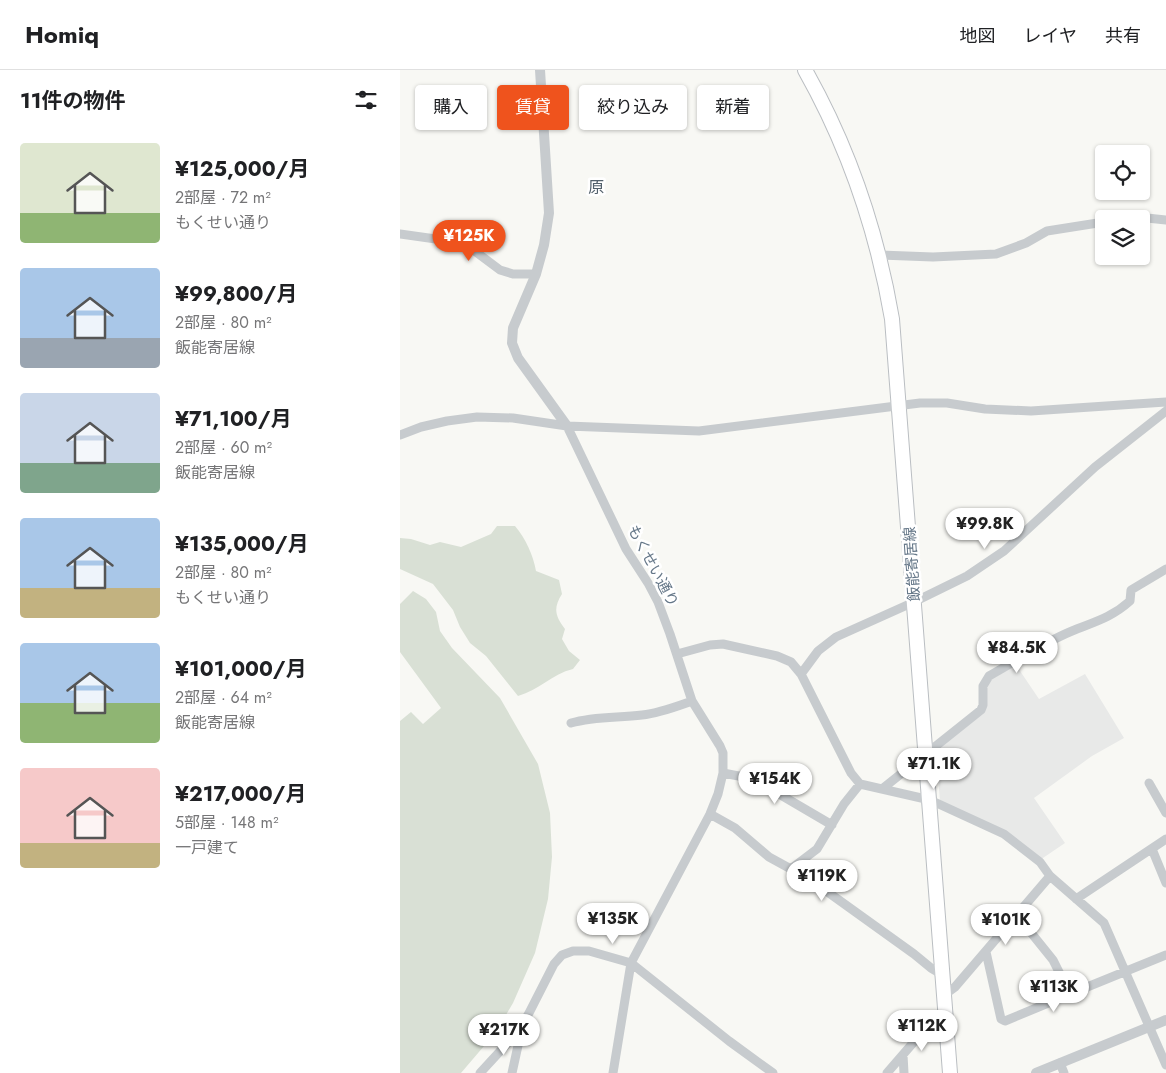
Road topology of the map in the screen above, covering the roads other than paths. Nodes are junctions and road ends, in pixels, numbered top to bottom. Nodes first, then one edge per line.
1 (540, 70) edge
2 (804, 70) edge
3 (1150, 218) edge
4 (1166, 220) edge
5 (1095, 223) edge
6 (400, 234) edge
7 (880, 255) junction
8 (536, 274) junction
9 (1166, 402) edge
10 (900, 405) junction
11 (1166, 410) edge
12 (567, 426) junction
13 (400, 435) edge
14 (1166, 569) edge
15 (914, 602) junction
16 (676, 654) junction
17 (801, 674) junction
18 (692, 701) junction
19 (572, 724) dead end
20 (926, 753) junction
21 (723, 773) junction
22 (1149, 783) dead end
23 (860, 784) junction
24 (882, 789) junction
25 (930, 800) junction
26 (1166, 813) edge
27 (710, 814) junction
28 (832, 825) junction
29 (1166, 840) edge
30 (1152, 849) junction
31 (792, 868) junction
32 (1050, 876) junction
33 (1166, 883) edge
34 (1076, 899) junction
35 (1016, 914) junction
36 (986, 952) junction
37 (1166, 955) edge
38 (631, 963) junction
39 (1125, 971) junction
40 (943, 975) junction
41 (1070, 994) junction
42 (944, 995) junction
43 (946, 1017) junction
44 (1166, 1020) edge
45 (1150, 1026) junction
46 (515, 1035) junction
47 (903, 1055) junction
48 (1166, 1065) edge
49 (1062, 1068) edge
50 (480, 1073) edge
51 (512, 1073) edge
52 (613, 1073) edge
53 (773, 1073) edge
54 (887, 1073) edge
55 (904, 1073) edge
56 (950, 1073) edge
57 (1036, 1073) edge

1 - 8 street, もくせい通り
2 - 7 main road, 飯能寄居線
3 - 4 street
5 - 7 street
6 - 8 street
7 - 10 main road, 飯能寄居線
8 - 12 street, もくせい通り
9 - 10 street
10 - 12 street
10 - 15 main road, 飯能寄居線
11 - 15 street
12 - 13 street
12 - 16 street, もくせい通り
14 - 20 street
15 - 17 street
15 - 20 main road, 飯能寄居線
16 - 17 street
16 - 18 street, もくせい通り
17 - 23 street
18 - 19 street
18 - 21 street, もくせい通り
20 - 24 street
20 - 25 main road, 飯能寄居線
21 - 27 street, もくせい通り
21 - 28 street
22 - 26 street
23 - 24 street
23 - 28 street
24 - 25 street
25 - 32 street
25 - 40 main road, 飯能寄居線
27 - 31 street
27 - 38 street, もくせい通り
28 - 31 street
29 - 30 street
30 - 33 street
30 - 34 street
31 - 40 street
32 - 34 street
32 - 35 street
34 - 39 street
35 - 36 street
35 - 41 street
36 - 41 street
36 - 42 street
37 - 39 street
38 - 46 street
38 - 52 street, もくせい通り
38 - 53 street
39 - 41 street
39 - 45 street
40 - 42 main road, 飯能寄居線
42 - 43 main road, 飯能寄居線
43 - 47 street
43 - 56 main road, 飯能寄居線
44 - 45 street
45 - 48 street
45 - 49 street
46 - 50 street
46 - 51 street
47 - 54 street
47 - 55 street
49 - 57 street

